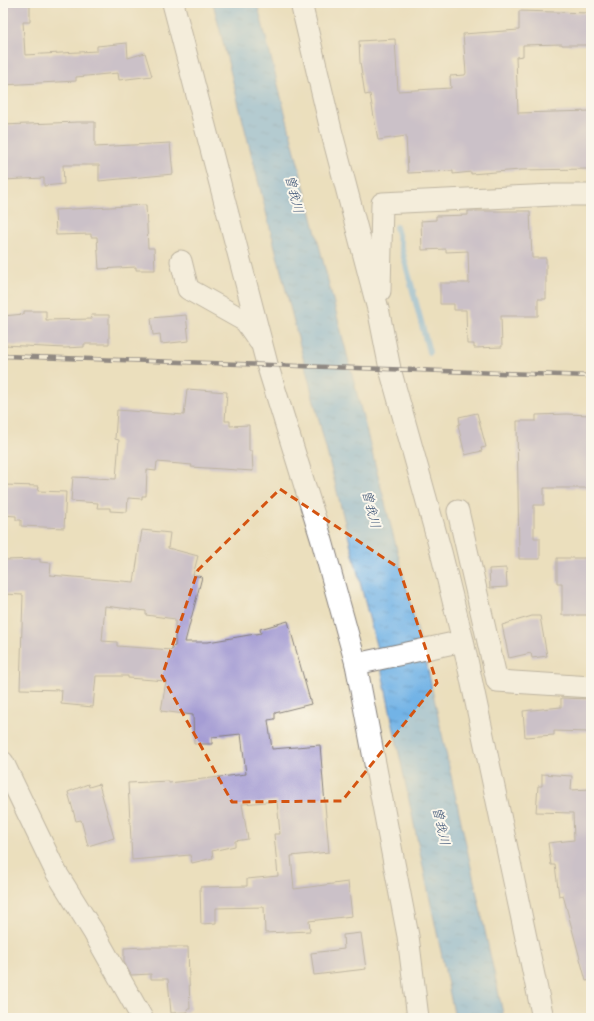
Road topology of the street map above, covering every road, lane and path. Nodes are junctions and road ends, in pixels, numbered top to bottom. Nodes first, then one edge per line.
1 (173, 3) edge
2 (301, 3) edge
3 (591, 195) edge
4 (181, 260) dead end
5 (379, 313) junction
6 (264, 348) junction
7 (458, 512) dead end
8 (457, 643) junction
9 (356, 664) junction
10 (591, 687) edge
11 (3, 762) edge
12 (142, 1018) edge
13 (418, 1018) edge
14 (543, 1018) edge

1 - 6 street
2 - 5 street
3 - 5 street
4 - 6 street
5 - 8 street
6 - 9 street
7 - 10 street
8 - 9 street
8 - 14 street
9 - 13 street
11 - 12 street

